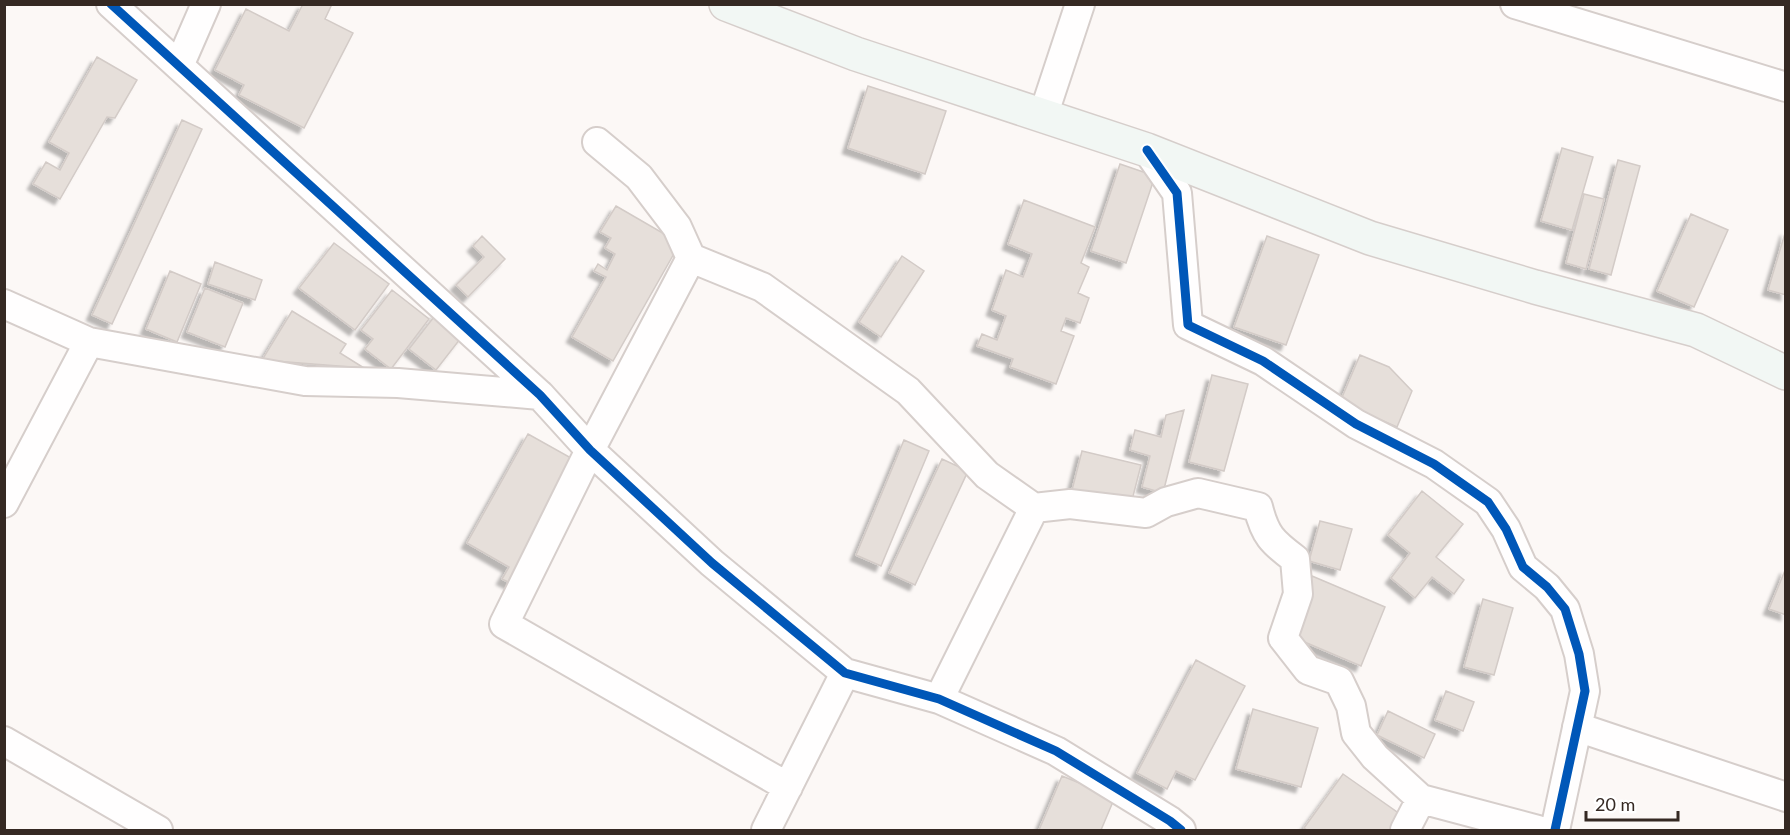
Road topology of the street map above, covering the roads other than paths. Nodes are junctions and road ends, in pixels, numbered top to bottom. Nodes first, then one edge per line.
1 (111, 4) edge
2 (206, 4) edge
3 (726, 4) edge
4 (1080, 4) edge
5 (1515, 4) edge
6 (179, 66) junction
7 (1785, 87) edge
8 (1043, 116) junction
9 (597, 142) dead end
10 (1147, 150) junction
11 (691, 258) junction
12 (4, 304) edge
13 (88, 342) junction
14 (1785, 373) edge
15 (540, 395) junction
16 (590, 450) junction
17 (4, 503) edge
18 (1034, 508) junction
19 (845, 673) junction
20 (939, 699) junction
21 (1577, 727) junction
22 (4, 741) edge
23 (788, 787) junction
24 (1785, 797) edge
25 (1421, 799) junction
26 (158, 831) edge
27 (766, 831) edge
28 (1181, 831) edge
29 (1405, 831) edge
30 (1538, 831) edge
31 (1555, 831) edge

1 - 6 street
2 - 6 street
3 - 8 main road
4 - 8 street
5 - 7 street
6 - 15 street
8 - 10 main road
9 - 11 street
10 - 14 main road
10 - 21 street
11 - 16 street
11 - 18 street
12 - 13 street
13 - 15 street
13 - 17 street
15 - 16 street
16 - 19 street
16 - 23 street
18 - 20 street
18 - 25 street
19 - 20 street
19 - 23 street
20 - 28 street
21 - 24 street
21 - 31 street
22 - 26 street
23 - 27 street
25 - 29 street
25 - 30 street

